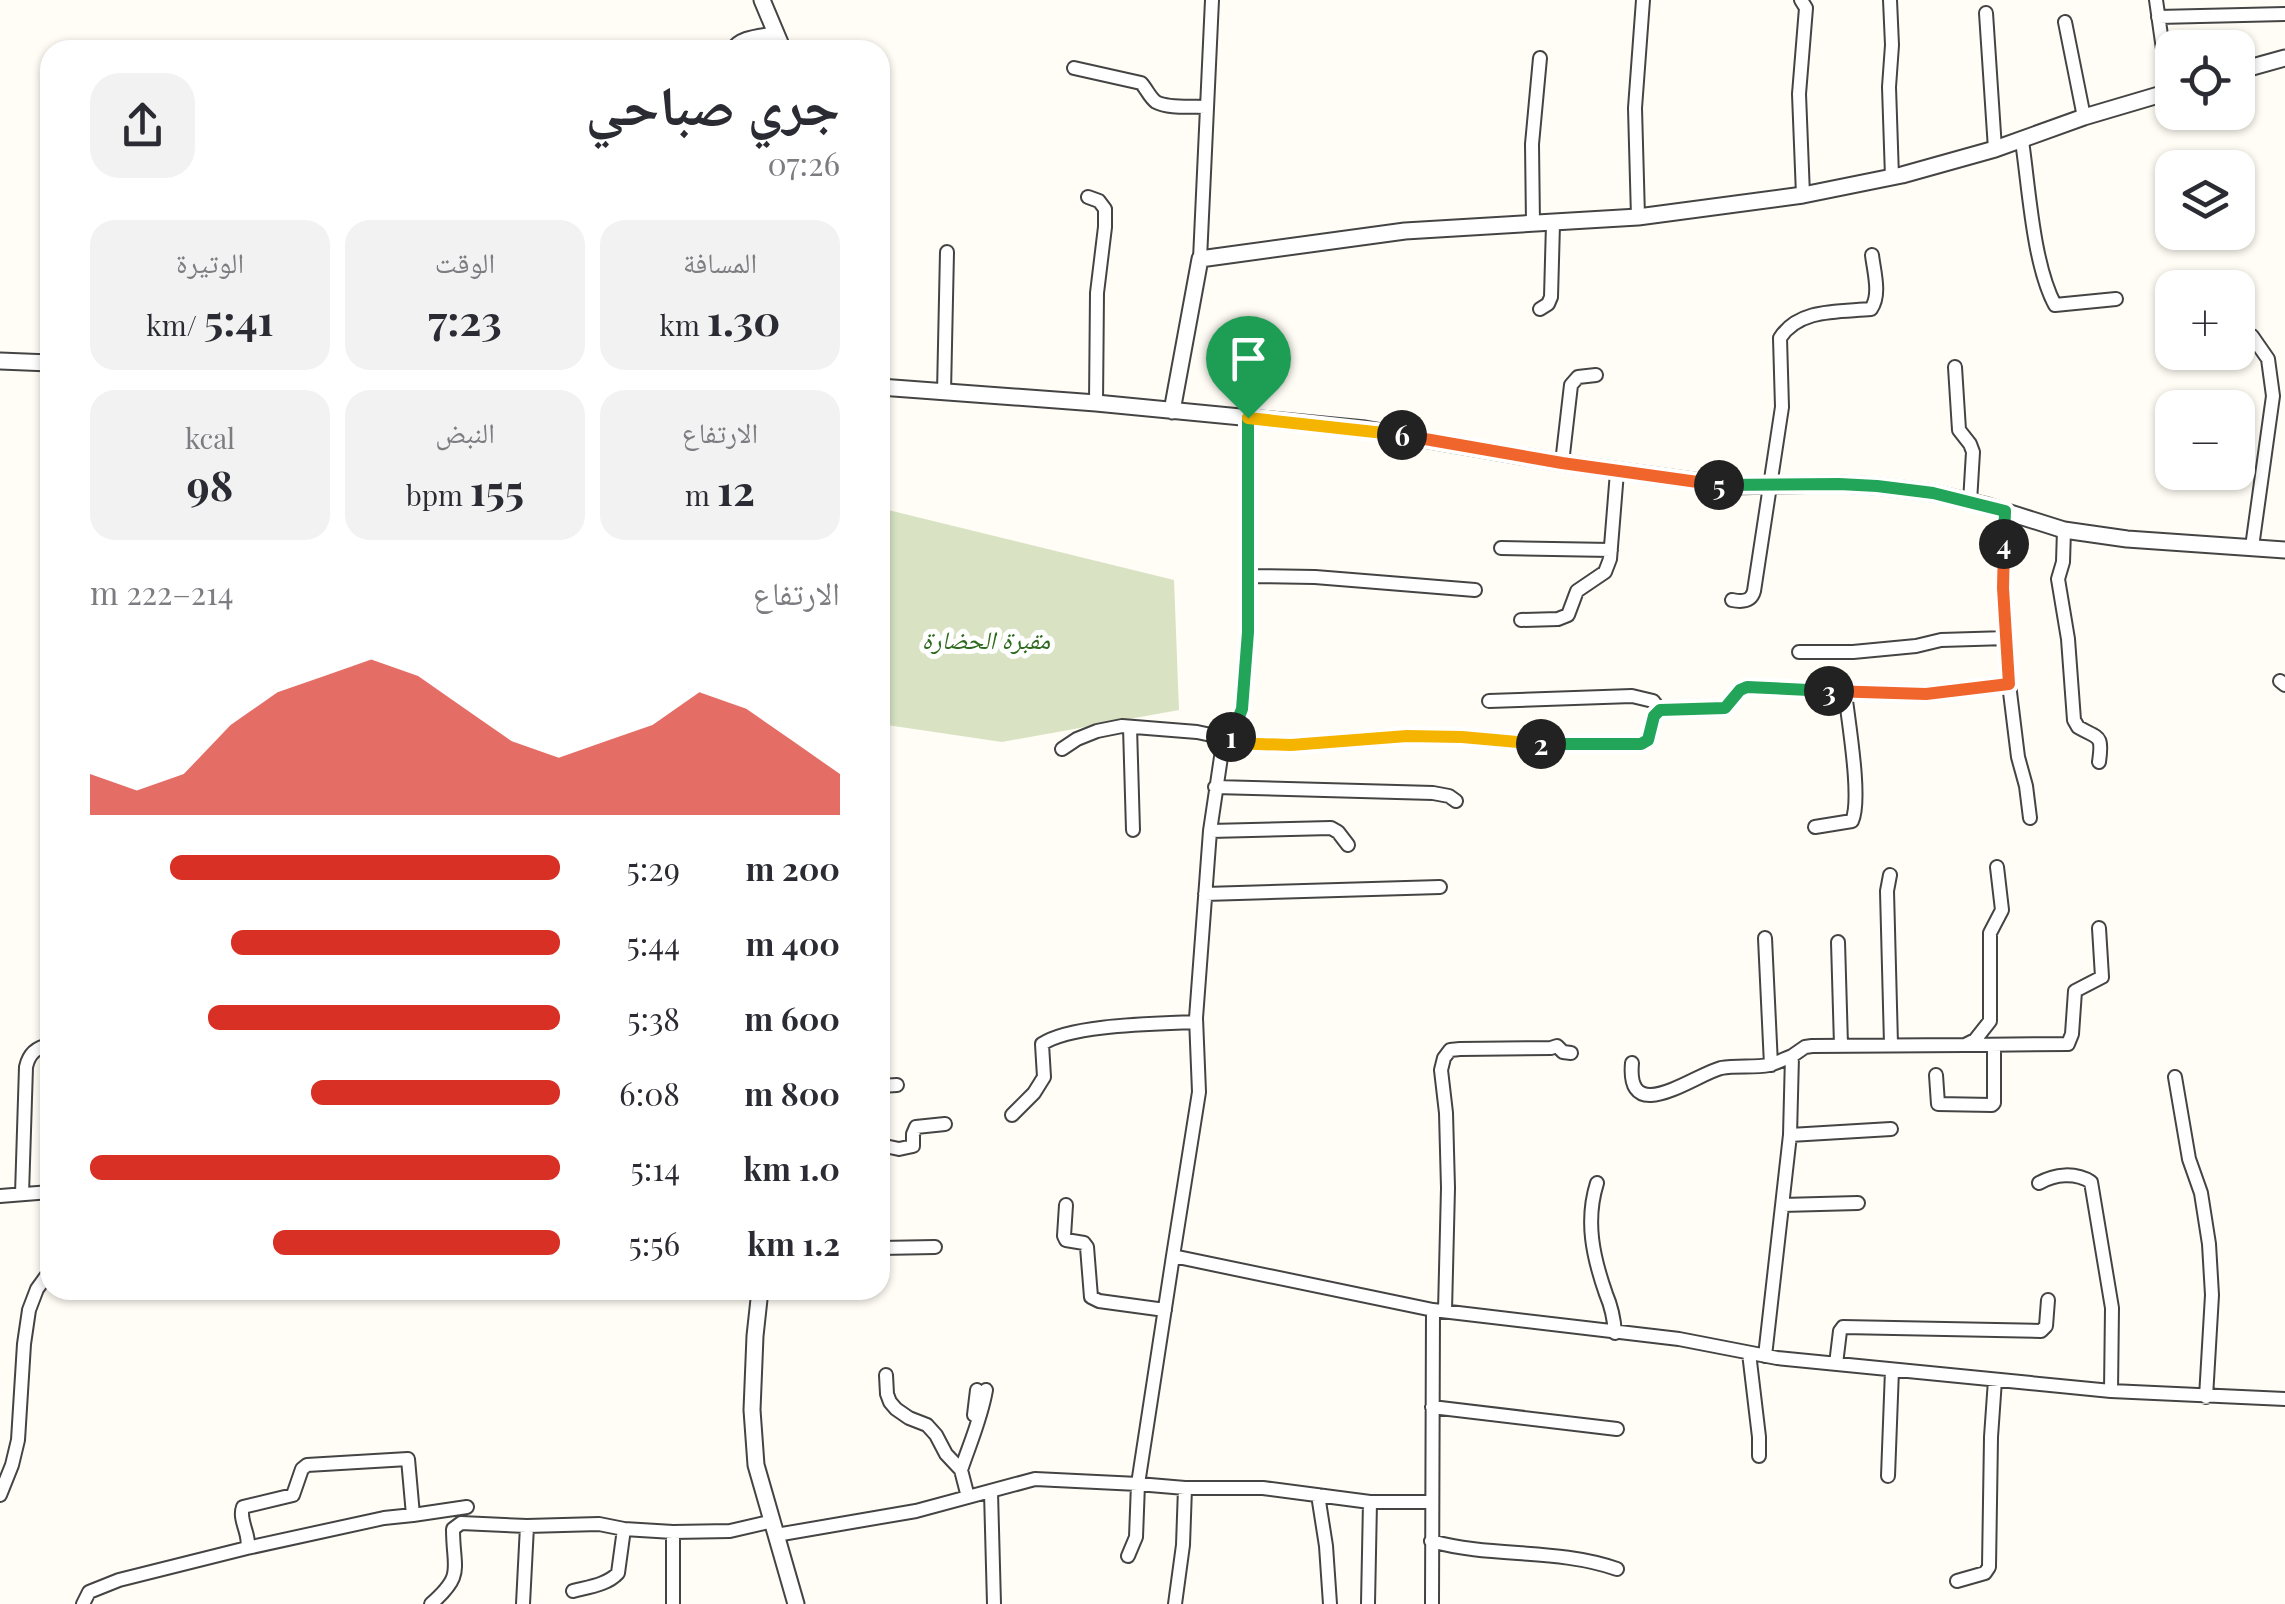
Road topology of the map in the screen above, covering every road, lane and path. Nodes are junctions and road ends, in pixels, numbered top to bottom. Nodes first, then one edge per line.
1 (762, 0) edge
2 (1212, 0) edge
3 (1643, 0) edge
4 (1801, 0) edge
5 (1890, 0) edge
6 (2156, 0) edge
7 (1986, 13) dead end
8 (2285, 14) edge
9 (2158, 17) junction
10 (2066, 22) dead end
11 (2160, 30) edge
12 (776, 33) junction
13 (741, 40) edge
14 (779, 40) edge
15 (1540, 58) dead end
16 (2285, 58) edge
17 (2255, 66) edge
18 (1074, 68) dead end
19 (2155, 97) edge
20 (1206, 107) junction
21 (2084, 117) junction
22 (2022, 141) junction
23 (1995, 149) junction
24 (1892, 177) junction
25 (1803, 194) junction
26 (1088, 197) dead end
27 (1638, 217) junction
28 (1533, 224) junction
29 (1553, 224) junction
30 (947, 252) dead end
31 (1872, 255) dead end
32 (1200, 259) junction
33 (2116, 299) dead end
34 (1540, 310) dead end
35 (2255, 340) edge
36 (0, 361) edge
37 (40, 363) edge
38 (1955, 367) dead end
39 (1596, 375) dead end
40 (890, 388) edge
41 (944, 392) junction
42 (1096, 403) junction
43 (1172, 411) junction
44 (1248, 418) junction
45 (1562, 463) junction
46 (1617, 472) junction
47 (1770, 486) junction
48 (1970, 502) junction
49 (2005, 511) junction
50 (2064, 530) junction
51 (2252, 547) junction
52 (1501, 548) dead end
53 (1611, 550) junction
54 (2285, 550) edge
55 (1248, 576) junction
56 (1475, 590) dead end
57 (1732, 600) dead end
58 (1521, 620) dead end
59 (2007, 638) junction
60 (1799, 652) dead end
61 (2009, 684) junction
62 (1845, 692) junction
63 (1489, 701) dead end
64 (1660, 710) junction
65 (1130, 727) junction
66 (1228, 743) junction
67 (1062, 750) dead end
68 (2099, 762) dead end
69 (1215, 787) junction
70 (1456, 800) dead end
71 (2030, 818) dead end
72 (1815, 826) dead end
73 (1133, 830) dead end
74 (1210, 831) junction
75 (1348, 845) dead end
76 (1997, 867) dead end
77 (1890, 875) dead end
78 (1440, 888) dead end
79 (1205, 894) junction
80 (2099, 928) dead end
81 (1764, 938) dead end
82 (1838, 942) dead end
83 (1196, 1022) junction
84 (1891, 1044) junction
85 (1965, 1044) junction
86 (1841, 1045) junction
87 (1994, 1045) junction
88 (40, 1047) edge
89 (1571, 1053) dead end
90 (1792, 1056) junction
91 (1632, 1064) dead end
92 (1771, 1065) junction
93 (1936, 1075) dead end
94 (2175, 1078) dead end
95 (890, 1086) edge
96 (897, 1086) dead end
97 (1012, 1114) dead end
98 (945, 1124) dead end
99 (1891, 1130) dead end
100 (1790, 1135) junction
101 (890, 1147) edge
102 (1597, 1183) dead end
103 (2039, 1184) dead end
104 (40, 1193) edge
105 (22, 1194) junction
106 (0, 1196) edge
107 (1858, 1202) dead end
108 (1066, 1205) dead end
109 (1782, 1205) junction
110 (935, 1247) dead end
111 (890, 1248) edge
112 (1173, 1256) junction
113 (40, 1285) edge
114 (759, 1300) edge
115 (2048, 1300) dead end
116 (1164, 1310) junction
117 (1439, 1311) junction
118 (1615, 1333) junction
119 (1750, 1353) junction
120 (1765, 1356) junction
121 (1836, 1364) junction
122 (1892, 1370) junction
123 (886, 1375) dead end
124 (1996, 1380) junction
125 (982, 1390) dead end
126 (2111, 1392) junction
127 (2206, 1396) junction
128 (2285, 1399) edge
129 (1432, 1407) junction
130 (1617, 1429) dead end
131 (1759, 1456) dead end
132 (961, 1470) junction
133 (1888, 1476) dead end
134 (1138, 1484) junction
135 (1185, 1488) junction
136 (991, 1492) junction
137 (1318, 1494) junction
138 (0, 1495) edge
139 (968, 1497) junction
140 (1370, 1502) junction
141 (1432, 1502) junction
142 (466, 1508) dead end
143 (413, 1515) junction
144 (527, 1526) junction
145 (774, 1528) junction
146 (624, 1529) junction
147 (673, 1532) junction
148 (1431, 1541) junction
149 (248, 1548) junction
150 (1128, 1556) dead end
151 (1617, 1569) dead end
152 (1957, 1581) dead end
153 (573, 1591) dead end
154 (83, 1604) edge
155 (431, 1604) edge
156 (523, 1604) edge
157 (672, 1604) edge
158 (796, 1604) edge
159 (994, 1604) edge
160 (1175, 1604) edge
161 (1330, 1604) edge
162 (1368, 1604) edge
163 (1432, 1604) edge

1 - 12 street
2 - 20 street
3 - 27 street
4 - 25 street
5 - 24 street
6 - 9 street
7 - 23 street
8 - 9 street
9 - 11 street
10 - 21 street
12 - 13 street
12 - 14 street
15 - 28 street
16 - 17 street
18 - 20 street
19 - 21 street
20 - 32 street
21 - 22 street
22 - 23 street
22 - 33 street
23 - 24 street
24 - 25 street
25 - 27 street
26 - 42 street
27 - 29 street
28 - 29 street
28 - 32 street
29 - 34 street
30 - 41 street
31 - 47 street
32 - 43 street
35 - 51 street
36 - 37 street
38 - 48 street
39 - 45 street
40 - 41 street
41 - 42 street
42 - 43 street
43 - 44 street
44 - 45 street
44 - 55 street
45 - 46 street
46 - 47 street
46 - 53 street
47 - 48 street
47 - 57 street
48 - 49 street
49 - 50 street
49 - 59 street
50 - 51 street
50 - 68 street
51 - 54 street
52 - 53 street
53 - 58 street
55 - 56 street
55 - 66 street
59 - 60 street
59 - 61 street
61 - 62 street
61 - 71 street
62 - 64 street
62 - 72 street
63 - 64 street
64 - 66 street
65 - 66 street
65 - 67 street
65 - 73 street
66 - 69 street
69 - 70 street
69 - 74 street
74 - 75 street
74 - 79 street
76 - 85 street
77 - 84 street
78 - 79 street
79 - 83 street
80 - 87 street
81 - 92 street
82 - 86 street
83 - 97 street
83 - 112 street
84 - 85 street
84 - 86 street
85 - 87 street
86 - 90 street
87 - 93 street
88 - 105 street
89 - 117 street
90 - 92 street
90 - 100 street
91 - 92 street
94 - 127 street
95 - 96 street
98 - 101 street
99 - 100 street
100 - 109 street
102 - 118 street
103 - 126 street
104 - 105 street
105 - 106 street
107 - 109 street
108 - 116 street
109 - 120 street
110 - 111 street
112 - 116 street
112 - 117 street
113 - 138 street
114 - 145 street
115 - 121 street
116 - 134 street
117 - 118 street
117 - 129 street
118 - 119 street
119 - 120 street
119 - 131 street
120 - 121 street
121 - 122 street
122 - 124 street
122 - 133 street
123 - 132 street
124 - 126 street
124 - 152 street
125 - 132 street
126 - 127 street
127 - 128 street
129 - 130 street
129 - 141 street
132 - 139 street
134 - 135 street
134 - 136 street
134 - 150 street
135 - 137 street
135 - 160 street
136 - 139 street
136 - 159 street
137 - 140 street
137 - 161 street
139 - 145 street
140 - 141 street
140 - 162 street
141 - 148 street
142 - 143 street
143 - 149 street
143 - 149 street
144 - 146 street
144 - 155 street
144 - 156 street
145 - 147 street
145 - 158 street
146 - 147 street
146 - 153 street
147 - 157 street
148 - 151 street
148 - 163 street
149 - 154 street

